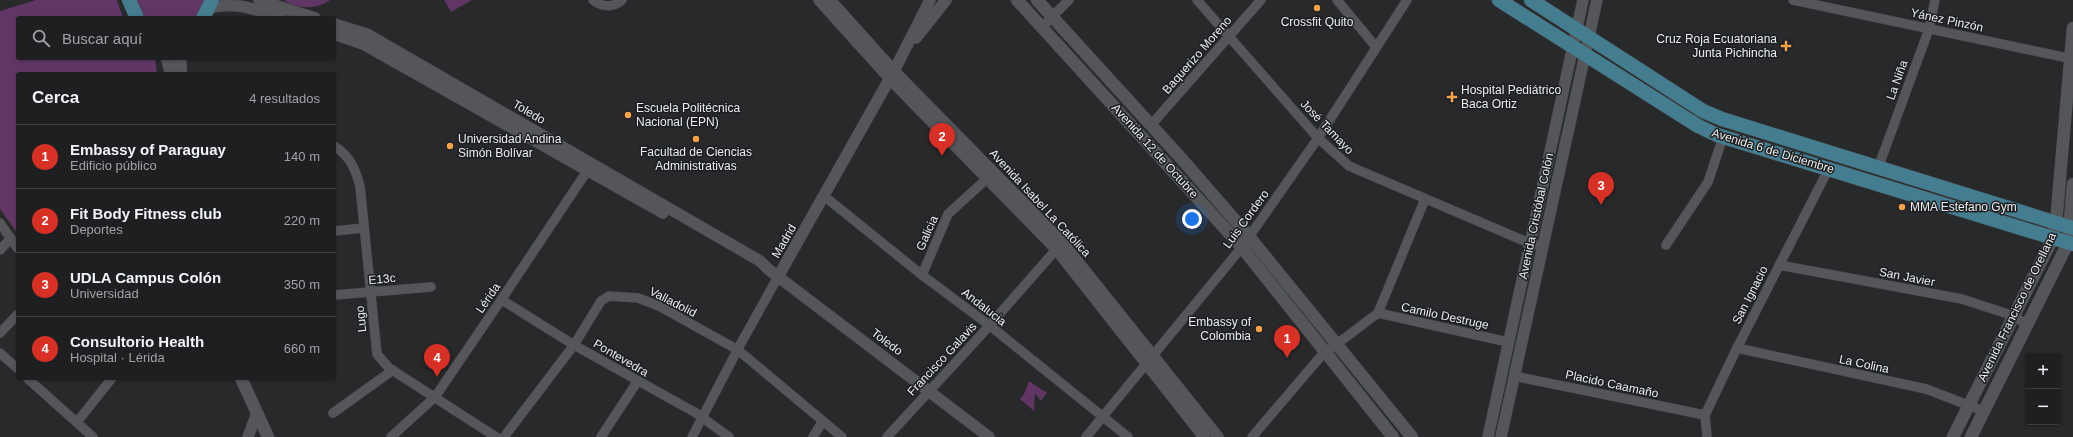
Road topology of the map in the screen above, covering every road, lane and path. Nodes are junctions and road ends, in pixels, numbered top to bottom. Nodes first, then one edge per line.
1 (129, 0) edge
2 (259, 0) edge
3 (593, 0) edge
4 (622, 0) edge
5 (819, 0) edge
6 (830, 0) edge
7 (930, 0) edge
8 (946, 0) edge
9 (1017, 0) edge
10 (1037, 0) edge
11 (1069, 0) edge
12 (1197, 0) edge
13 (1261, 0) edge
14 (1337, 0) edge
15 (1407, 0) edge
16 (1499, 0) edge
17 (1531, 0) edge
18 (1583, 0) edge
19 (1596, 0) edge
20 (1793, 0) edge
21 (1935, 0) edge
22 (612, 3) edge
23 (208, 9) edge
24 (136, 16) edge
25 (276, 16) edge
26 (310, 16) edge
27 (1052, 18) junction
28 (336, 25) edge
29 (1042, 27) junction
30 (2073, 28) edge
31 (1929, 29) junction
32 (1582, 33) junction
33 (336, 35) edge
34 (1229, 37) junction
35 (1376, 47) junction
36 (1578, 50) junction
37 (900, 59) junction
38 (2072, 59) edge
39 (168, 60) edge
40 (180, 60) edge
41 (170, 72) edge
42 (181, 72) edge
43 (892, 75) junction
44 (1151, 125) junction
45 (1723, 137) junction
46 (1318, 138) junction
47 (336, 147) edge
48 (590, 167) junction
49 (1829, 168) junction
50 (1878, 168) junction
51 (990, 175) junction
52 (2073, 184) edge
53 (824, 196) junction
54 (1425, 199) junction
55 (0, 223) edge
56 (2066, 226) edge
57 (364, 228) junction
58 (336, 231) edge
59 (1249, 236) junction
60 (11, 238) junction
61 (2053, 238) junction
62 (1529, 243) junction
63 (2070, 243) edge
64 (1666, 245) dead end
65 (16, 246) edge
66 (1059, 246) junction
67 (1242, 247) junction
68 (1543, 247) junction
69 (0, 250) edge
70 (1779, 265) junction
71 (922, 275) junction
72 (779, 276) junction
73 (431, 286) dead end
74 (370, 292) junction
75 (336, 296) edge
76 (502, 300) junction
77 (1378, 313) junction
78 (16, 316) edge
79 (2014, 316) junction
80 (990, 325) junction
81 (2027, 325) junction
82 (0, 333) edge
83 (1508, 342) junction
84 (1337, 344) junction
85 (574, 345) junction
86 (1737, 348) junction
87 (738, 350) junction
88 (1326, 351) junction
89 (0, 353) edge
90 (1150, 358) junction
91 (16, 367) edge
92 (393, 370) junction
93 (1514, 376) junction
94 (32, 380) edge
95 (109, 380) edge
96 (242, 380) edge
97 (250, 380) edge
98 (637, 382) junction
99 (929, 390) junction
100 (435, 396) junction
101 (1969, 406) junction
102 (1984, 411) junction
103 (257, 413) junction
104 (334, 413) dead end
105 (1705, 415) junction
106 (1102, 416) junction
107 (703, 418) junction
108 (823, 421) junction
109 (77, 422) junction
110 (93, 437) edge
111 (248, 437) edge
112 (268, 437) edge
113 (275, 437) edge
114 (391, 437) edge
115 (496, 437) edge
116 (504, 437) edge
117 (601, 437) edge
118 (692, 437) edge
119 (729, 437) edge
120 (813, 437) edge
121 (842, 437) edge
122 (887, 437) edge
123 (989, 437) edge
124 (1086, 437) edge
125 (1128, 437) edge
126 (1204, 437) edge
127 (1218, 437) edge
128 (1252, 437) edge
129 (1393, 437) edge
130 (1412, 437) edge
131 (1488, 437) edge
132 (1501, 437) edge
133 (1707, 437) edge
134 (1953, 437) edge
135 (1971, 437) edge

1 - 24 main road
2 - 26 street
3 - 22 street
4 - 22 street
5 - 43 street, Avenida Isabel La Católica
6 - 43 street, Avenida Isabel La Católica
7 - 37 street, Madrid
8 - 37 street, Madrid
9 - 29 main road, Avenida 12 de Octubre
10 - 27 main road, Avenida 12 de Octubre
11 - 27 street
12 - 34 street, José Tamayo
13 - 34 street, Baquerizo Moreno
14 - 35 street
15 - 35 street, Luis Cordero
16 - 36 main road, Avenida 6 de Diciembre
17 - 32 main road, Avenida 6 de Diciembre
18 - 32 street, Avenida Cristóbal Colón
19 - 32 street, Avenida Cristóbal Colón
20 - 31 street, Yánez Pinzón
21 - 31 street, La Niña
23 - 25 street
27 - 29 street
27 - 44 main road, Avenida 12 de Octubre
28 - 48 street, Toledo
29 - 67 main road, Avenida 12 de Octubre
30 - 38 main road, Avenida Francisco de Orellana
31 - 38 street, Yánez Pinzón
31 - 50 street, La Niña
32 - 36 street, Avenida Cristóbal Colón
32 - 50 main road, Avenida 6 de Diciembre
33 - 48 street, Toledo
34 - 44 street, Baquerizo Moreno
34 - 46 street, José Tamayo
35 - 46 street, Luis Cordero
36 - 45 main road, Avenida 6 de Diciembre
36 - 62 street, Avenida Cristóbal Colón
36 - 68 street, Avenida Cristóbal Colón
37 - 43 street, Madrid
38 - 56 main road, Avenida Francisco de Orellana
39 - 41 main road
40 - 42 main road
43 - 51 street, Avenida Isabel La Católica
43 - 53 street, Madrid
44 - 59 main road, Avenida 12 de Octubre
45 - 49 main road, Avenida 6 de Diciembre
45 - 64 street
46 - 54 street, José Tamayo
46 - 59 street, Luis Cordero
47 - 57 street, Lugo
48 - 72 street, Toledo
48 - 76 street, Lérida
49 - 61 main road, Avenida 6 de Diciembre
49 - 70 street, San Ignacio
50 - 56 main road, Avenida 6 de Diciembre
51 - 66 street, Avenida Isabel La Católica
51 - 71 street, Galicia
52 - 56 main road, Avenida Francisco de Orellana
53 - 71 street, Andalucia
53 - 72 street, Madrid
54 - 62 street, José Tamayo
54 - 77 street
55 - 60 street
56 - 61 main road, Avenida Francisco de Orellana
56 - 63 main road, Avenida Francisco de Orellana
57 - 58 street
57 - 74 street, Lugo
59 - 67 street, Luis Cordero
59 - 84 main road, Avenida 12 de Octubre
60 - 65 street
60 - 69 street
61 - 63 main road, Avenida 6 de Diciembre
61 - 79 main road, Avenida Francisco de Orellana
62 - 68 street, José Tamayo
62 - 83 street, Avenida Cristóbal Colón
63 - 81 main road, Avenida Francisco de Orellana
66 - 80 street, Francisco Galavis
66 - 90 street, Avenida Isabel La Católica
67 - 88 main road, Avenida 12 de Octubre
67 - 90 street, Luis Cordero
68 - 93 street, Avenida Cristóbal Colón
70 - 79 street, San Javier
70 - 86 street, San Ignacio
71 - 80 street, Andalucia
72 - 87 street, Madrid
72 - 99 street, Toledo
73 - 74 street, E13c
74 - 75 street, E13c
74 - 92 street, Lugo
76 - 85 street, Pontevedra
76 - 100 street, Lérida
77 - 83 street, Camilo Destruge
77 - 84 street
78 - 82 street
79 - 81 street, San Javier
79 - 101 main road, Avenida Francisco de Orellana
80 - 99 street, Francisco Galavis
80 - 106 street, Andalucia
81 - 102 main road, Avenida Francisco de Orellana
83 - 131 street, Avenida Cristóbal Colón
84 - 88 street
84 - 130 main road, Avenida 12 de Octubre
85 - 87 street, Valladolid
85 - 98 street, Pontevedra
85 - 116 street, Valladolid
86 - 101 street, La Colina
86 - 105 street, San Ignacio
87 - 107 street, Madrid
87 - 108 street, Valladolid
88 - 128 street
88 - 129 main road, Avenida 12 de Octubre
89 - 91 street
90 - 106 street, Luis Cordero
90 - 126 street, Avenida Isabel La Católica
90 - 127 street, Avenida Isabel La Católica
92 - 100 street, Lugo
92 - 104 street
93 - 105 street, Placido Caamaño
93 - 132 street, Avenida Cristóbal Colón
94 - 109 street
95 - 109 street
96 - 103 main road
97 - 113 main road
98 - 107 street, Pontevedra
98 - 117 street
99 - 122 street, Francisco Galavis
99 - 123 street, Toledo
100 - 114 street, Lérida
100 - 115 street, Lugo
101 - 102 street, La Colina
101 - 134 main road, Avenida Francisco de Orellana
102 - 135 main road, Avenida Francisco de Orellana
103 - 111 street
103 - 112 main road
105 - 133 street
106 - 124 street, Luis Cordero
106 - 125 street, Andalucia
107 - 118 street, Madrid
107 - 119 street, Pontevedra
108 - 120 street
108 - 121 street, Valladolid
109 - 110 street

